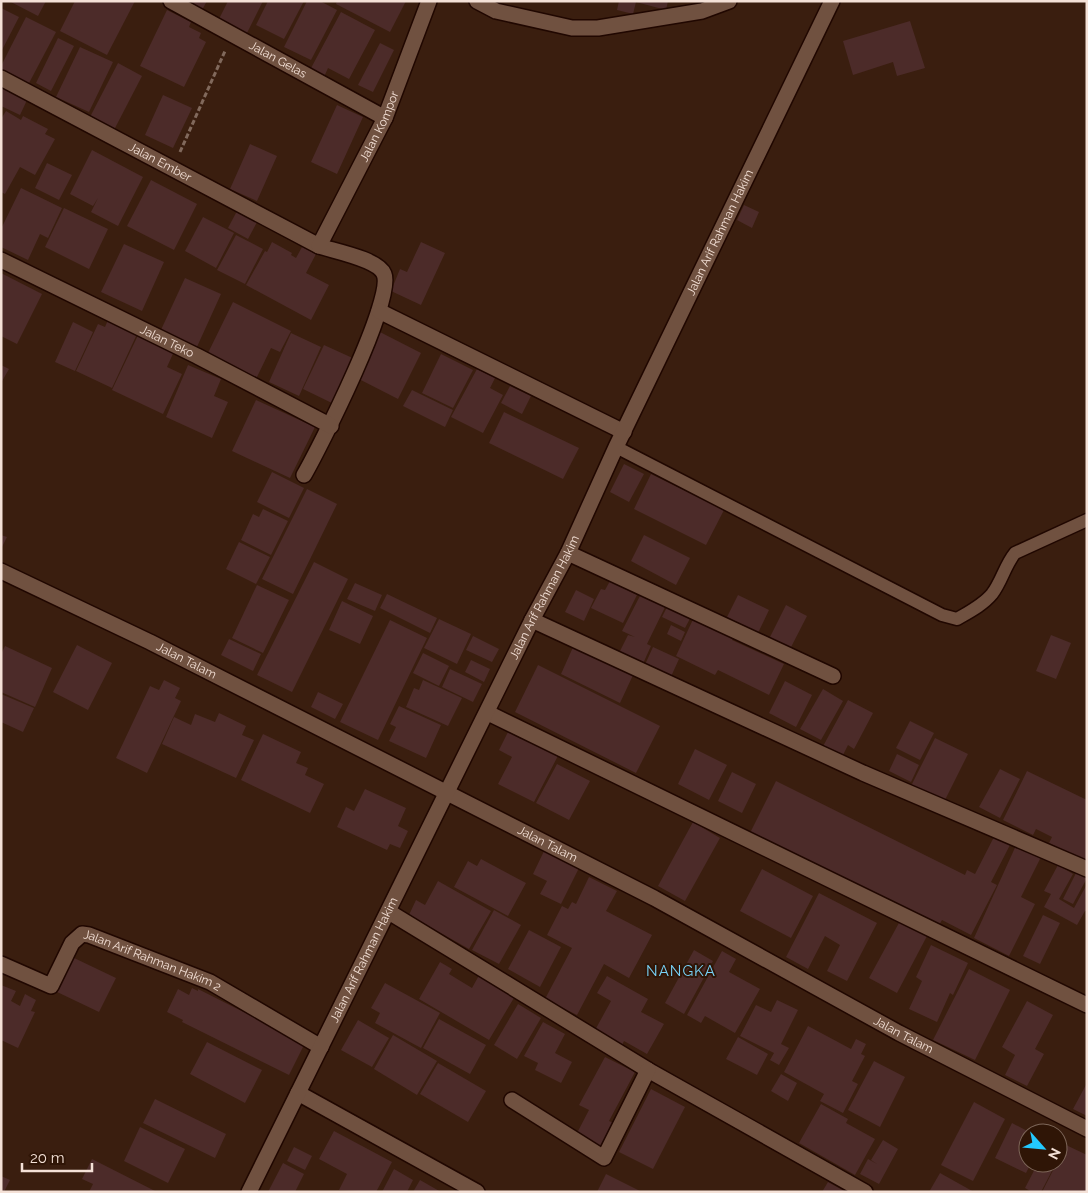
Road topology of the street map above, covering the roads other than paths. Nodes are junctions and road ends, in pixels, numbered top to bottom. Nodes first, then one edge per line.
1 (171, 1) edge
2 (429, 1) edge
3 (477, 1) edge
4 (729, 1) edge
5 (832, 1) edge
6 (1, 78) edge
7 (385, 118) junction
8 (319, 246) junction
9 (1, 260) edge
10 (379, 311) junction
11 (331, 426) junction
12 (624, 432) junction
13 (616, 447) junction
14 (304, 475) dead end
15 (1087, 520) edge
16 (568, 553) junction
17 (1, 571) edge
18 (532, 620) junction
19 (833, 676) dead end
20 (488, 713) junction
21 (448, 793) junction
22 (1087, 869) edge
23 (389, 912) junction
24 (1, 964) edge
25 (1087, 1005) edge
26 (322, 1047) junction
27 (648, 1070) junction
28 (298, 1093) junction
29 (512, 1100) dead end
30 (1087, 1130) edge
31 (249, 1192) edge
32 (477, 1192) edge
33 (865, 1192) edge

1 - 7 street, Jalan Gelas
2 - 7 street, Jalan Kompor
3 - 4 street
5 - 12 street, Jalan Arif Rahman Hakim
6 - 8 street, Jalan Ember
7 - 8 street, Jalan Kompor
8 - 10 street, Jalan Ember
9 - 11 street, Jalan Teko
10 - 11 street, Jalan Ember
10 - 12 street
11 - 14 street, Jalan Ember
12 - 13 street, Jalan Arif Rahman Hakim
13 - 15 lane
13 - 16 street, Jalan Arif Rahman Hakim
16 - 18 street, Jalan Arif Rahman Hakim
16 - 19 street
17 - 21 street, Jalan Talam
18 - 20 street, Jalan Arif Rahman Hakim
18 - 22 street
20 - 21 street, Jalan Arif Rahman Hakim
20 - 25 street
21 - 23 street, Jalan Arif Rahman Hakim
21 - 30 street, Jalan Talam
23 - 26 street, Jalan Arif Rahman Hakim
23 - 27 street
24 - 26 street, Jalan Arif Rahman Hakim 2
26 - 28 street, Jalan Arif Rahman Hakim
27 - 29 street
27 - 33 street
28 - 31 street, Jalan Arif Rahman Hakim
28 - 32 street

